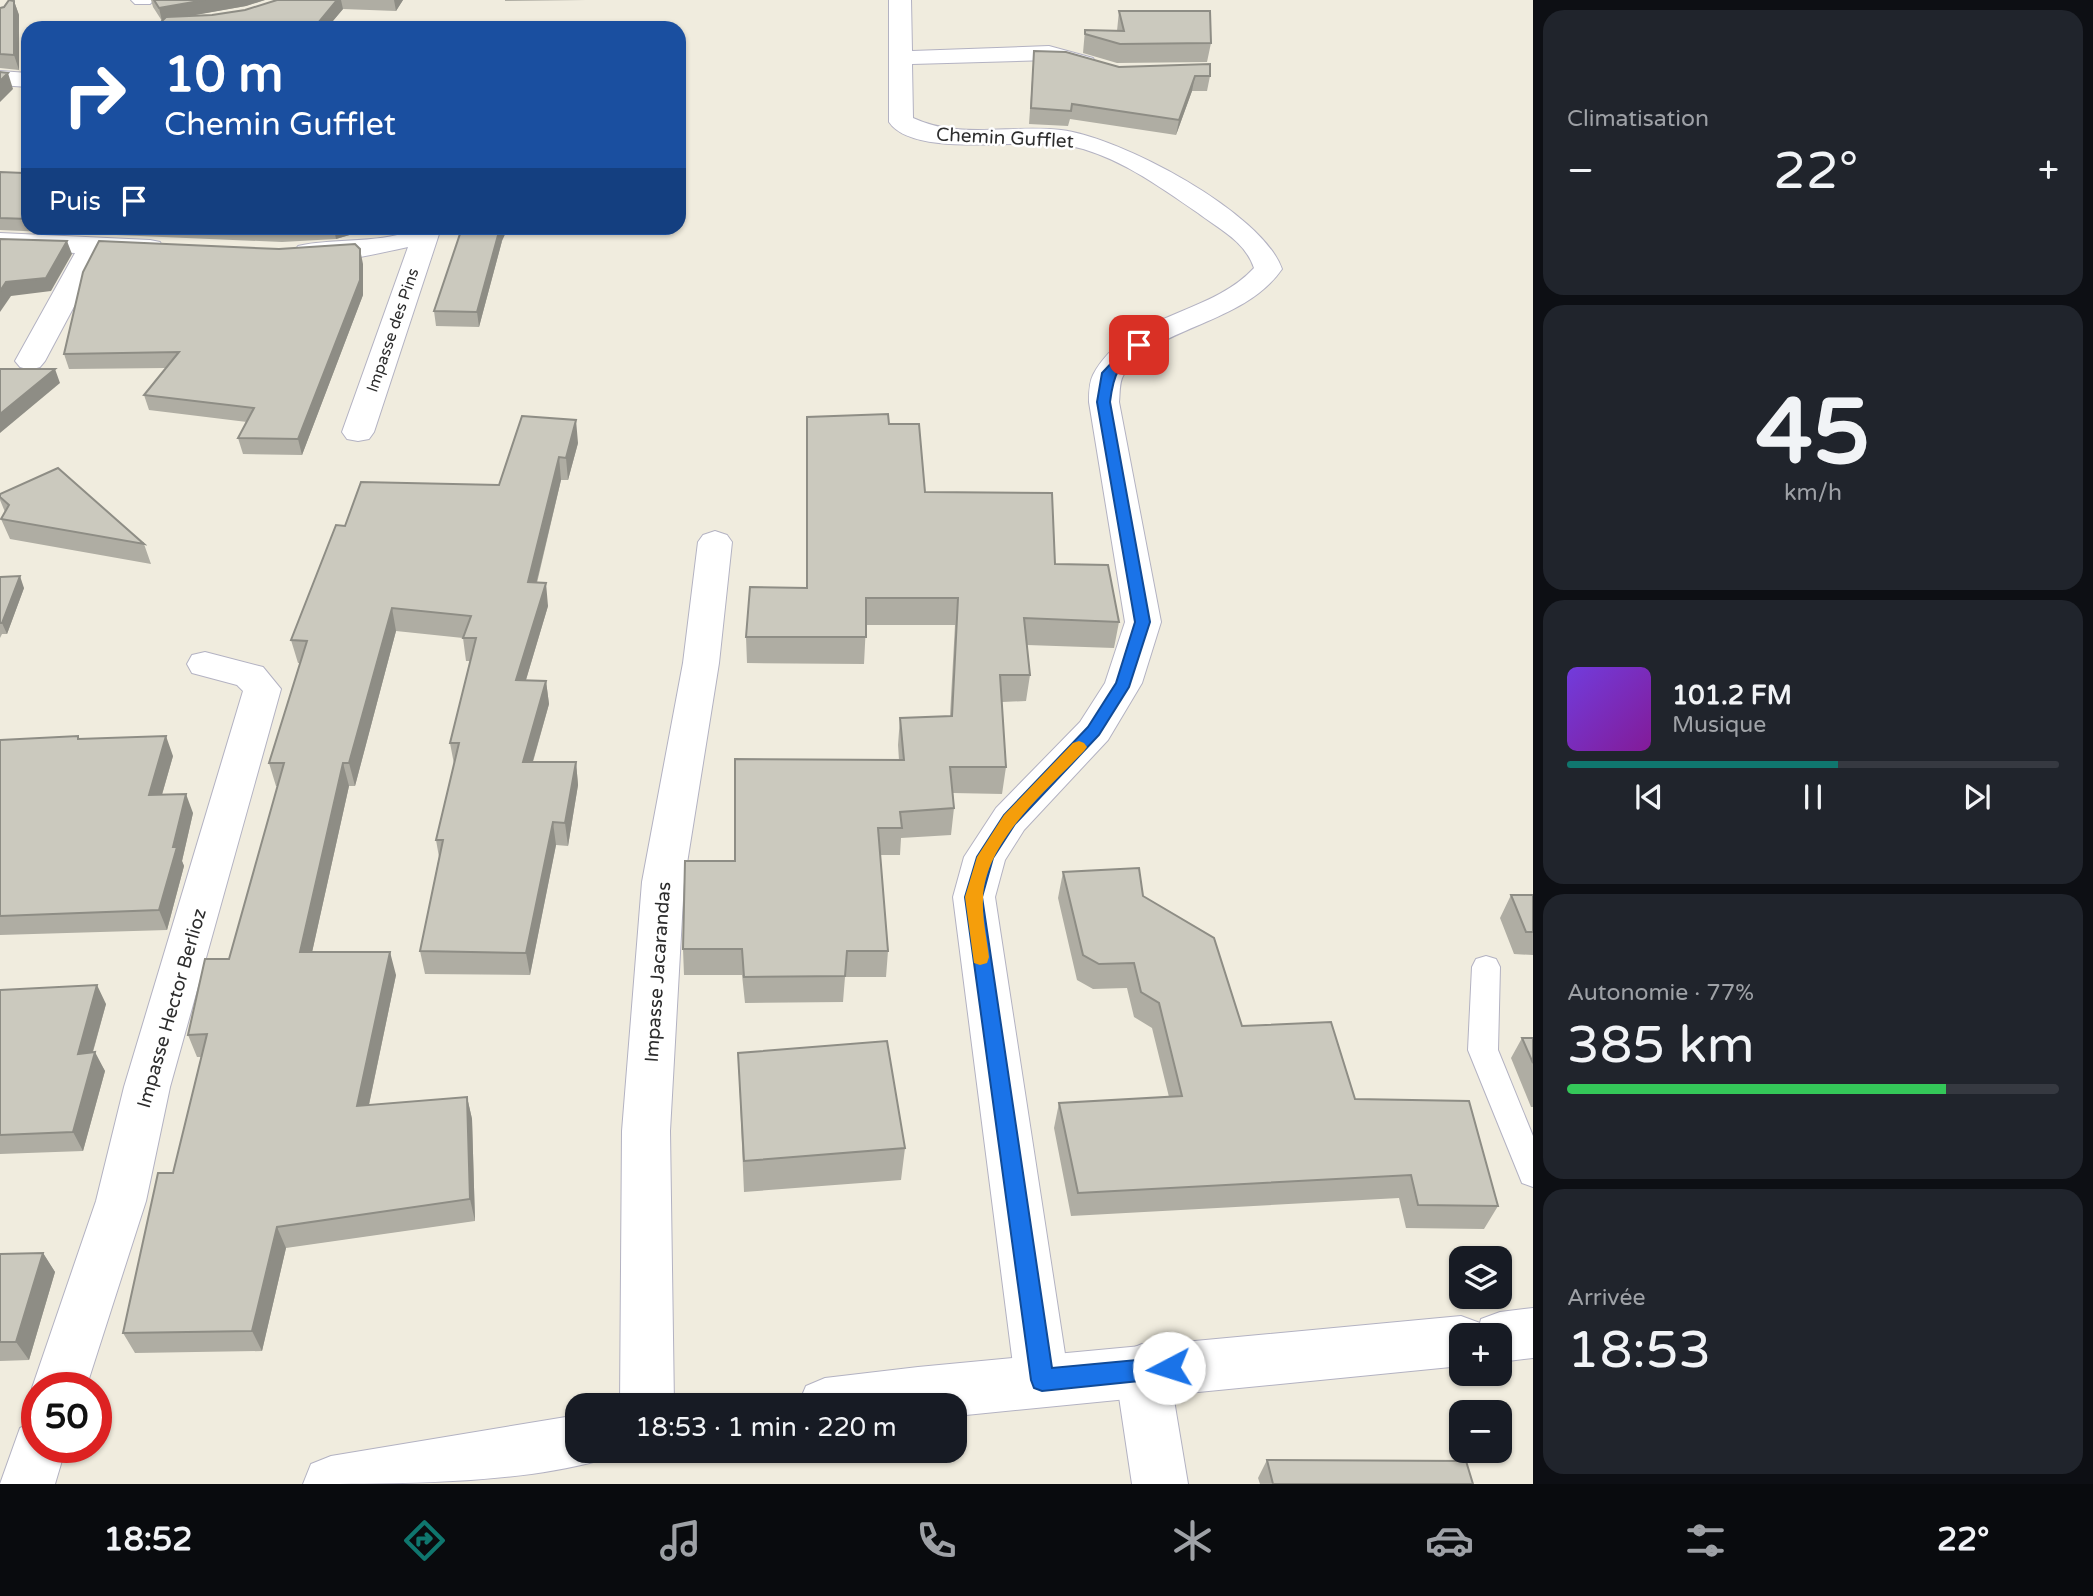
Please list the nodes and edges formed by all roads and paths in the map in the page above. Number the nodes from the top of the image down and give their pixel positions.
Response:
1 (900, 0) edge
2 (900, 58) junction
3 (1109, 71) edge
4 (0, 78) edge
5 (21, 80) edge
6 (341, 235) edge
7 (413, 235) edge
8 (425, 235) edge
9 (0, 241) edge
10 (93, 245) junction
11 (356, 248) junction
12 (174, 249) edge
13 (282, 253) edge
14 (30, 361) dead end
15 (358, 432) dead end
16 (715, 542) dead end
17 (205, 664) dead end
18 (1486, 967) dead end
19 (1533, 1173) edge
20 (1533, 1333) edge
21 (1512, 1336) edge
22 (1449, 1342) edge
23 (1142, 1370) junction
24 (64, 1372) edge
25 (1042, 1380) junction
26 (647, 1393) edge
27 (929, 1393) edge
28 (565, 1444) edge
29 (34, 1463) edge
30 (27, 1484) edge
31 (331, 1484) edge
32 (1160, 1484) edge

1 - 2 street, Chemin Gufflet
2 - 3 street
2 - 25 street, Chemin Gufflet
4 - 5 street
6 - 11 street
7 - 11 street
8 - 15 street, Impasse des Pins
9 - 10 street
10 - 12 street
10 - 14 street
11 - 13 street
16 - 26 street, Impasse Jacarandas
17 - 24 street, Impasse Hector Berlioz
18 - 19 lane
20 - 21 street
22 - 23 street
23 - 25 street
23 - 32 street
25 - 27 street
28 - 31 street
29 - 30 street

